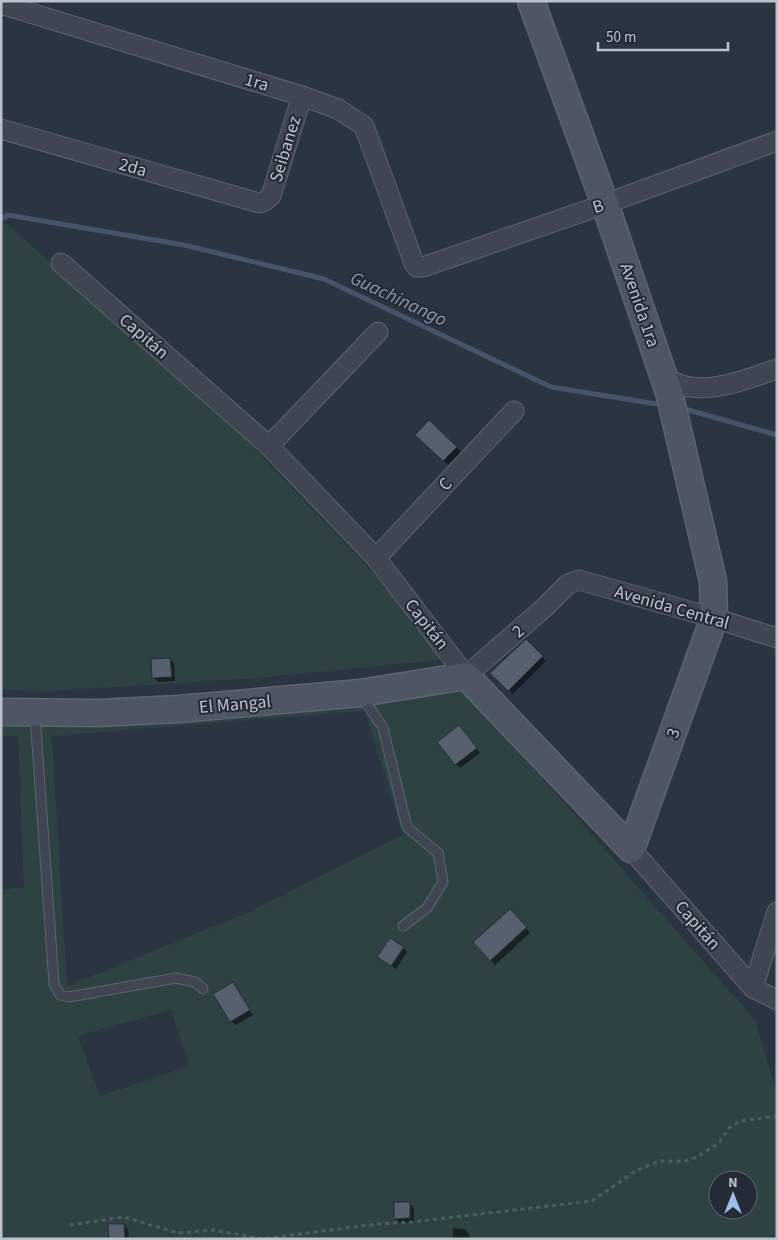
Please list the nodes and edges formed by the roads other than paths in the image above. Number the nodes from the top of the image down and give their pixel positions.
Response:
1 (531, 1) edge
2 (1, 4) edge
3 (302, 96) junction
4 (1, 129) edge
5 (777, 141) edge
6 (265, 201) joint
7 (605, 204) junction
8 (61, 263) dead end
9 (417, 267) joint
10 (378, 332) dead end
11 (777, 369) edge
12 (667, 385) junction
13 (514, 411) dead end
14 (269, 446) junction
15 (376, 558) junction
16 (568, 584) joint
17 (714, 618) junction
18 (777, 638) edge
19 (466, 676) junction
20 (360, 693) junction
21 (1, 712) edge
22 (35, 712) junction
23 (631, 849) junction
24 (777, 912) edge
25 (403, 926) dead end
26 (203, 988) dead end
27 (753, 988) junction
28 (777, 1000) edge

1 - 7 street, Avenida 1ra
2 - 3 street, 1ra
3 - 6 street, Seibanez
3 - 9 street, 1ra
4 - 6 street, 2da
5 - 7 street, B
7 - 9 street, B
7 - 12 street, Avenida 1ra
8 - 14 street, Capitán
10 - 14 street
11 - 12 street
12 - 17 street, Avenida 1ra
13 - 15 street, C
14 - 15 street, Capitán
15 - 19 street, Capitán
16 - 17 street, Avenida Central
16 - 19 street, 2
17 - 18 street, Avenida Central
17 - 23 street, 3
19 - 20 street, El Mangal
19 - 23 street, Capitán
20 - 22 street, El Mangal
20 - 25 lane
21 - 22 street, El Mangal
22 - 26 lane
23 - 27 street, Capitán
24 - 27 street
27 - 28 street, Capitán

